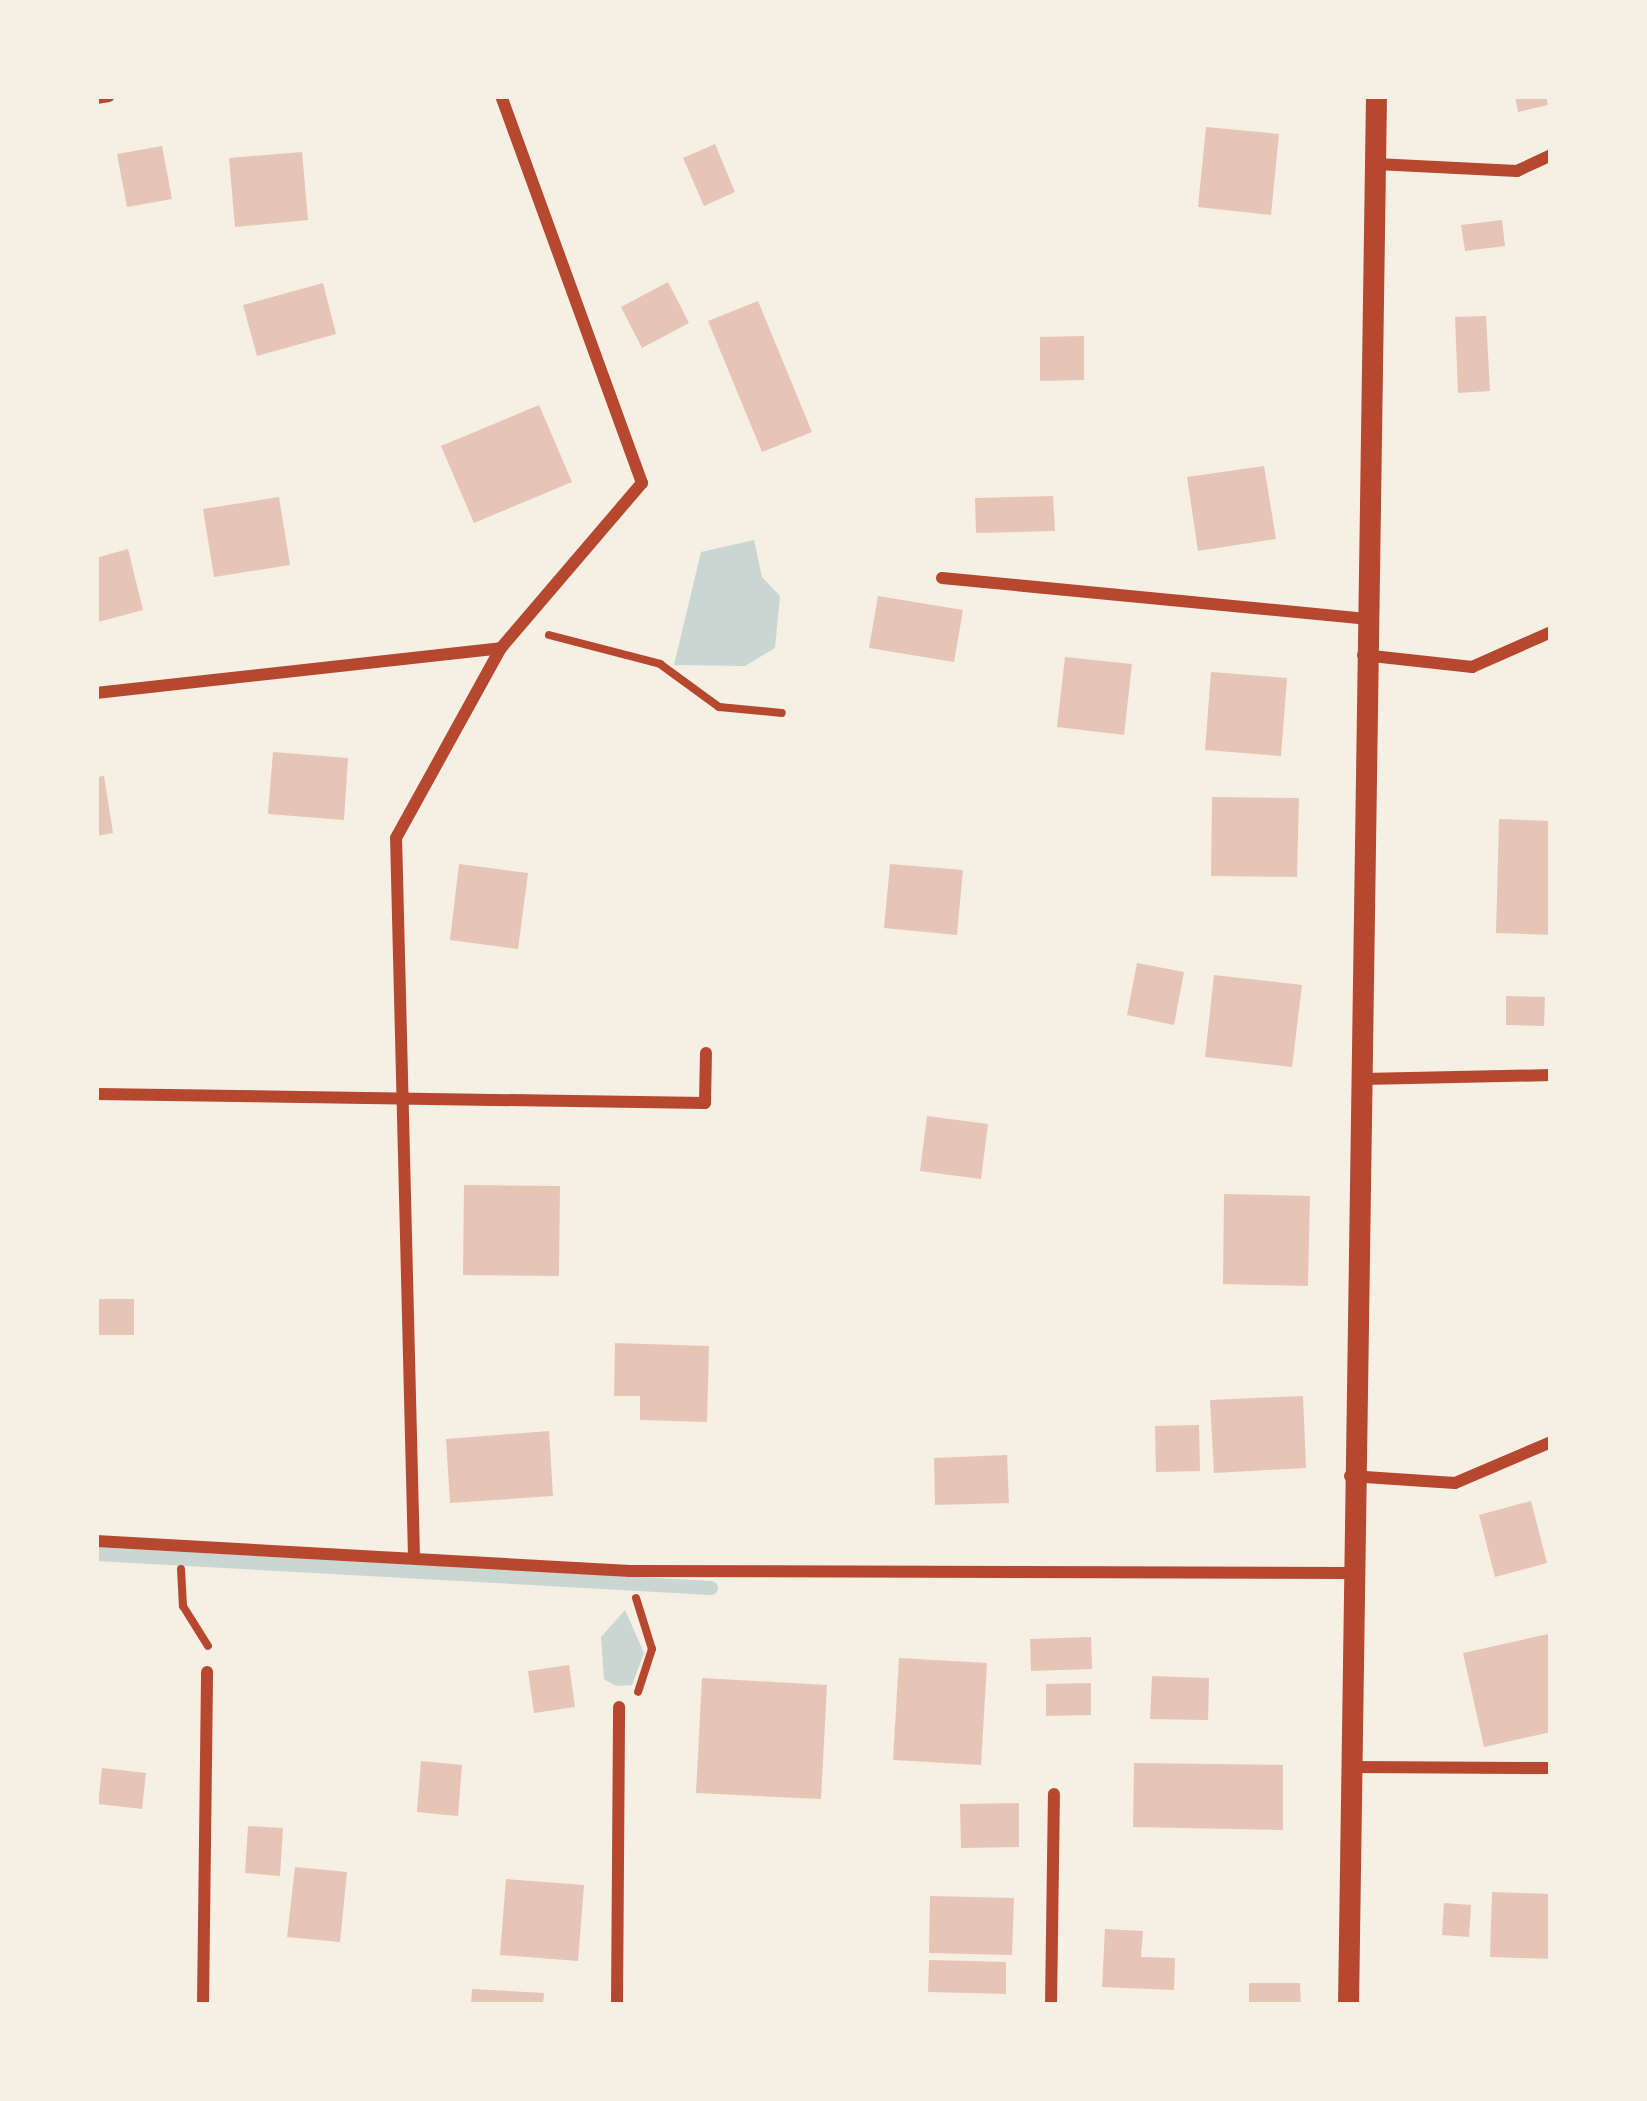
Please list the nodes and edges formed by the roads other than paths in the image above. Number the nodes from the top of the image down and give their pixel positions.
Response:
1 (109, 96) edge
2 (501, 96) edge
3 (1376, 96) edge
4 (96, 98) edge
5 (1551, 155) edge
6 (1376, 164) junction
7 (941, 578) dead end
8 (1364, 619) junction
9 (1551, 632) edge
10 (501, 648) junction
11 (1363, 655) junction
12 (96, 693) edge
13 (706, 1053) dead end
14 (1551, 1075) edge
15 (1363, 1079) junction
16 (96, 1094) edge
17 (404, 1100) junction
18 (1551, 1442) edge
19 (1348, 1476) junction
20 (96, 1541) edge
21 (414, 1557) junction
22 (1348, 1573) junction
23 (207, 1672) road end
24 (619, 1707) road end
25 (1354, 1766) junction
26 (1551, 1768) edge
27 (1054, 1794) dead end
28 (203, 2005) edge
29 (616, 2005) edge
30 (1052, 2005) edge
31 (1348, 2005) edge

1 - 4 street
2 - 10 street
3 - 6 street
5 - 6 street
6 - 8 street
7 - 8 street
8 - 11 street
9 - 11 street
10 - 12 street
10 - 17 street
11 - 15 street
13 - 17 street
14 - 15 street
15 - 19 street
16 - 17 street
17 - 21 street
18 - 19 street
19 - 22 street
20 - 21 street
21 - 22 street
22 - 25 street
23 - 28 street
24 - 29 street
25 - 26 street
25 - 31 street
27 - 30 street

